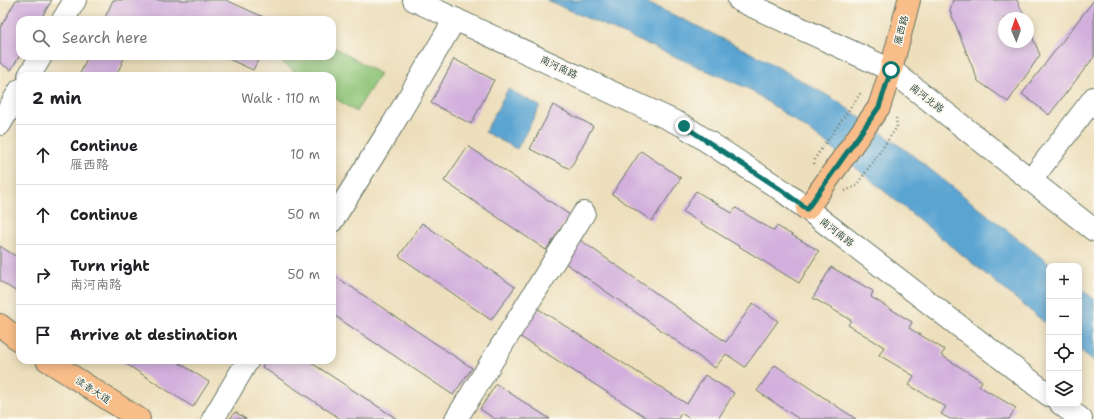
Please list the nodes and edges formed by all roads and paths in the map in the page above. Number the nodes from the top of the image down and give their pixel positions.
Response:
1 (75, 0) edge
2 (414, 0) edge
3 (739, 0) edge
4 (909, 0) edge
5 (65, 16) edge
6 (455, 19) junction
7 (39, 60) edge
8 (891, 70) junction
9 (31, 72) edge
10 (860, 94) dead end
11 (16, 96) edge
12 (1094, 98) edge
13 (2, 115) edge
14 (897, 127) dead end
15 (815, 158) dead end
16 (1030, 180) junction
17 (856, 186) dead end
18 (807, 209) junction
19 (584, 212) dead end
20 (336, 215) edge
21 (1094, 230) edge
22 (0, 325) edge
23 (16, 338) edge
24 (53, 364) edge
25 (246, 364) edge
26 (1046, 393) edge
27 (1065, 407) edge
28 (139, 419) edge
29 (214, 419) edge
30 (456, 419) edge
31 (1081, 419) edge

1 - 5 street
2 - 6 street, 南河南路
3 - 8 street, 南河北路
4 - 8 main road, 雁西路
6 - 18 street, 南河南路
6 - 20 street
7 - 9 street
8 - 16 street, 南河北路
8 - 18 main road, 雁西路
10 - 15 path
11 - 13 street
12 - 16 street
14 - 17 path
16 - 21 street, 南河北路
18 - 26 street, 南河南路
19 - 30 street
22 - 23 main road
24 - 28 main road, 读者大道
25 - 29 street
27 - 31 street

